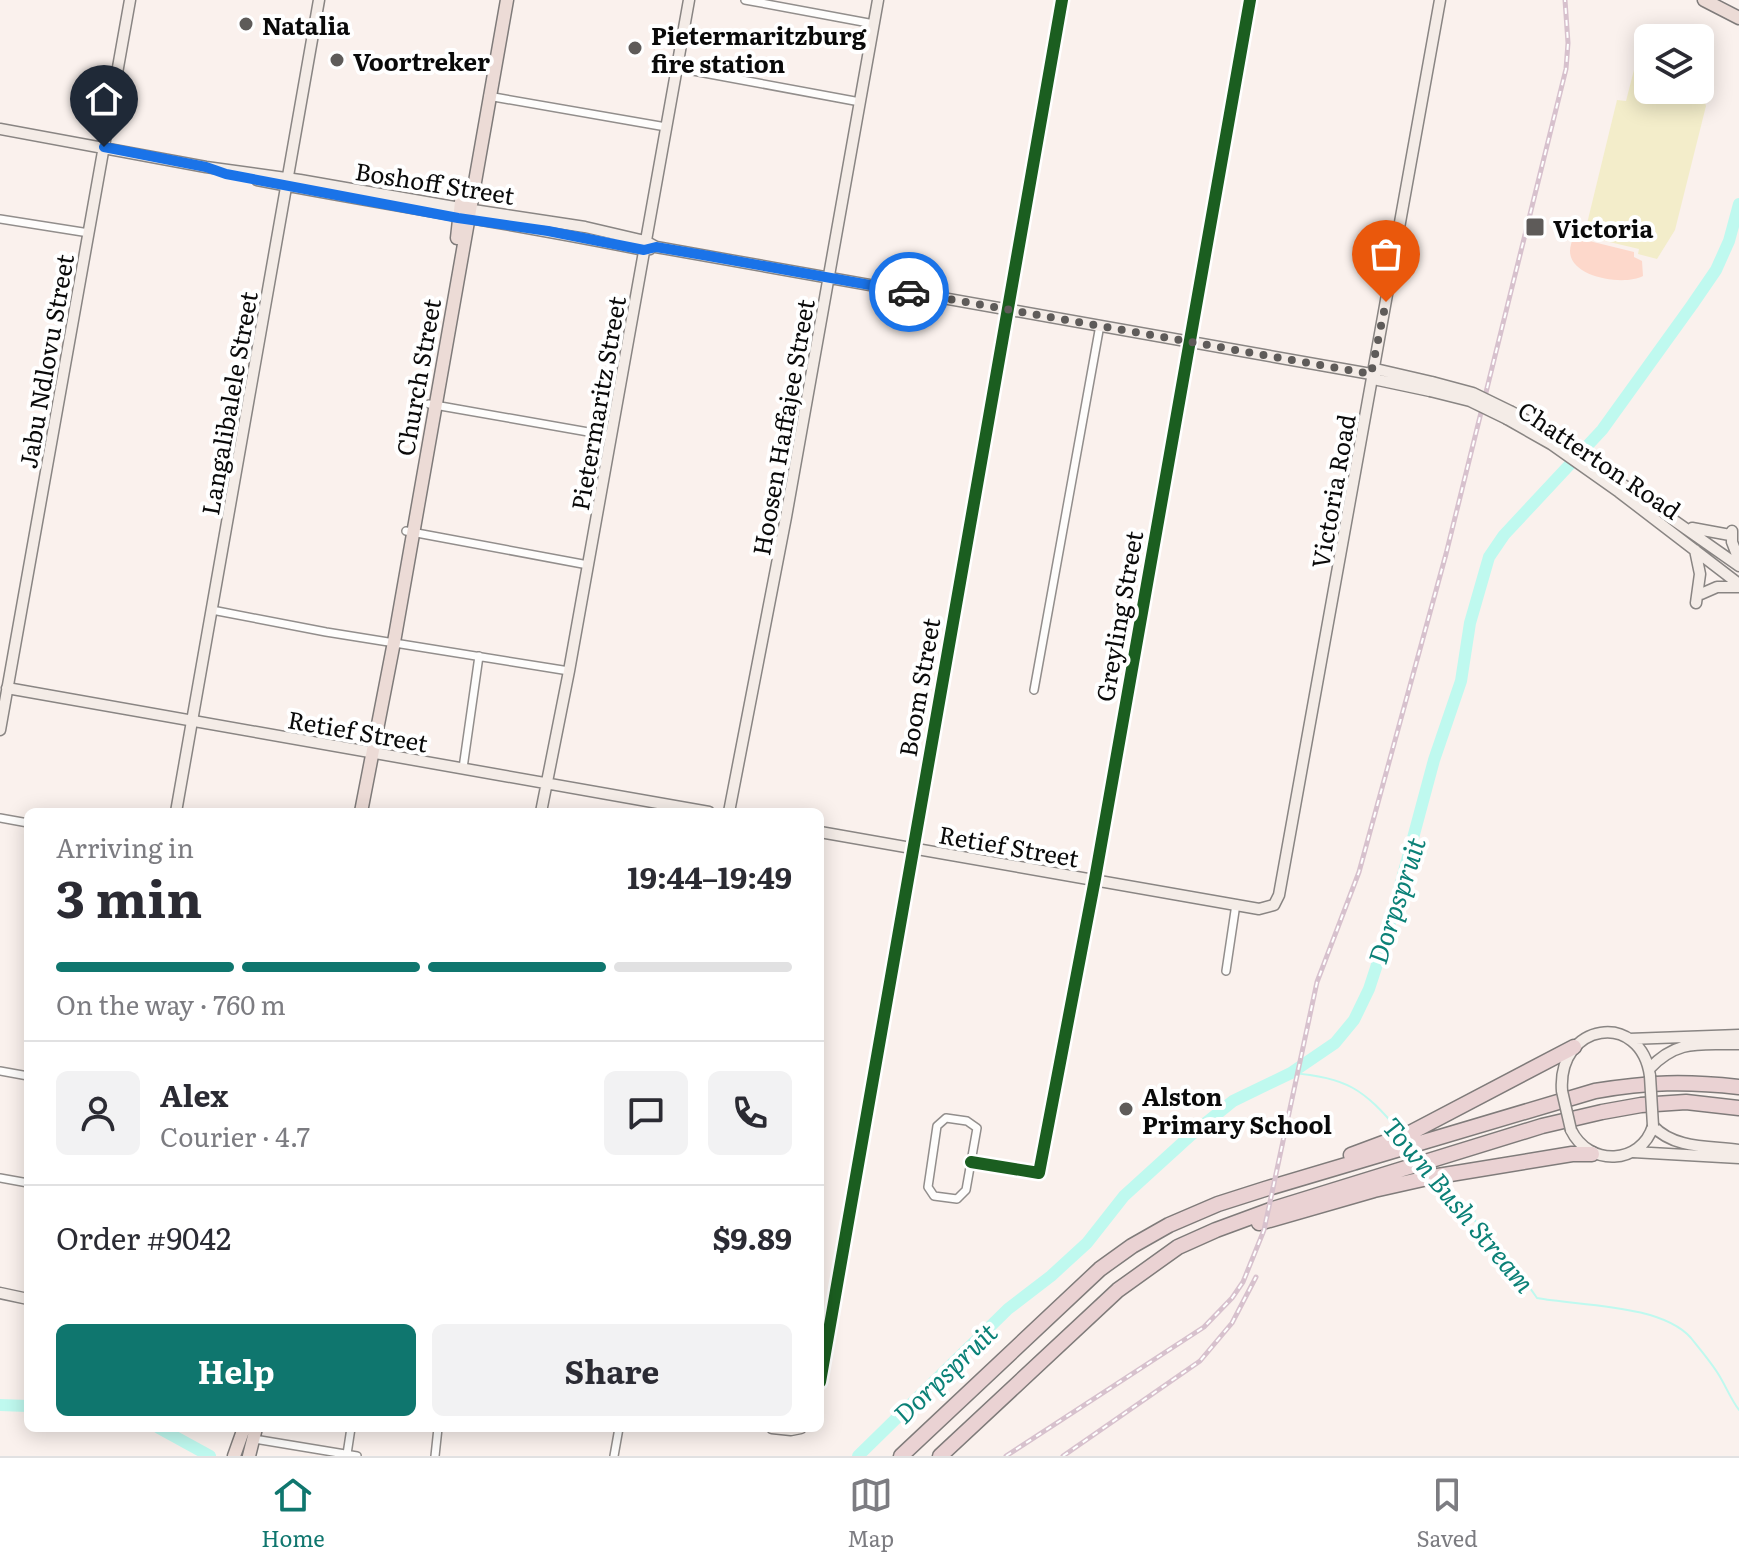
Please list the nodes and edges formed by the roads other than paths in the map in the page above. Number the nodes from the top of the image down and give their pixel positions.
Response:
1 (130, 0) edge
2 (319, 0) edge
3 (499, 0) edge
4 (507, 0) edge
5 (689, 0) edge
6 (745, 0) edge
7 (878, 0) edge
8 (1062, 0) edge
9 (1250, 0) edge
10 (1440, 0) edge
11 (874, 24) junction
12 (677, 68) junction
13 (488, 96) junction
14 (860, 102) junction
15 (666, 127) junction
16 (0, 129) edge
17 (104, 147) junction
18 (288, 182) junction
19 (463, 213) junction
20 (0, 219) edge
21 (89, 233) junction
22 (648, 246) junction
23 (828, 278) junction
24 (1008, 310) junction
25 (1100, 325) junction
26 (1190, 342) junction
27 (1377, 375) junction
28 (432, 405) junction
29 (611, 436) junction
30 (1594, 469) junction
31 (1678, 523) junction
32 (409, 532) junction
33 (1695, 550) junction
34 (1739, 560) edge
35 (588, 565) junction
36 (1739, 566) edge
37 (1739, 586) edge
38 (212, 610) junction
39 (390, 642) junction
40 (479, 656) junction
41 (569, 671) junction
42 (4, 688) edge
43 (1034, 690) dead end
44 (191, 721) junction
45 (0, 730) edge
46 (370, 755) junction
47 (463, 768) junction
48 (546, 784) junction
49 (177, 808) edge
50 (362, 808) edge
51 (542, 808) edge
52 (686, 808) edge
53 (730, 808) edge
54 (0, 818) edge
55 (24, 822) edge
56 (824, 833) edge
57 (915, 849) junction
58 (1095, 879) junction
59 (1279, 895) joint
60 (1236, 904) junction
61 (1226, 971) dead end
62 (1739, 1035) edge
63 (1629, 1039) junction
64 (1739, 1044) edge
65 (1574, 1047) junction
66 (0, 1071) edge
67 (1650, 1072) junction
68 (24, 1075) edge
69 (1739, 1087) edge
70 (1739, 1108) edge
71 (1653, 1126) junction
72 (1408, 1140) junction
73 (1739, 1150) edge
74 (1631, 1152) junction
75 (1592, 1154) junction
76 (1739, 1158) edge
77 (971, 1162) junction
78 (1431, 1170) junction
79 (0, 1178) edge
80 (24, 1182) edge
81 (0, 1293) edge
82 (24, 1298) edge
83 (824, 1360) edge
84 (243, 1432) edge
85 (350, 1432) edge
86 (438, 1432) edge
87 (618, 1432) edge
88 (255, 1433) edge
89 (347, 1454) edge
90 (234, 1455) edge
91 (249, 1456) edge
92 (357, 1456) edge
93 (435, 1456) edge
94 (614, 1456) edge
95 (901, 1456) edge
96 (940, 1456) edge

1 - 17 street, Jabu Ndlovu Street
2 - 18 street, Langalibalele Street
3 - 19 main road, Church Street
4 - 13 main road, Church Street
5 - 12 street, Pietermaritz Street
6 - 11 street
7 - 11 street, Hoosen Haffajee Street
8 - 24 street, Boom Street
9 - 26 street, Greyling Street
10 - 27 street, Victoria Road
11 - 14 street, Hoosen Haffajee Street
12 - 14 street
12 - 15 street, Pietermaritz Street
13 - 15 street
13 - 19 main road, Church Street
14 - 23 street, Hoosen Haffajee Street
15 - 22 street, Pietermaritz Street
16 - 17 street, Boshoff Street
17 - 18 street, Boshoff Street
17 - 21 street, Jabu Ndlovu Street
18 - 19 street, Boshoff Street
18 - 38 street, Langalibalele Street
19 - 22 street, Boshoff Street
19 - 28 main road, Church Street
20 - 21 street
21 - 42 street, Jabu Ndlovu Street
22 - 23 street, Boshoff Street
22 - 29 street, Pietermaritz Street
23 - 24 street, Boshoff Street
23 - 53 street, Hoosen Haffajee Street
24 - 25 street, Boshoff Street
24 - 57 street, Boom Street
25 - 26 street, Boshoff Street
25 - 43 street
26 - 27 street, Boshoff Street
26 - 58 street, Greyling Street
27 - 30 street, Chatterton Road, bridge
27 - 59 street, Victoria Road
28 - 29 street
28 - 32 main road, Church Street
29 - 35 street, Pietermaritz Street
30 - 31 street, Chatterton Road
30 - 33 street, Chatterton Road
31 - 34 street
31 - 36 street, Chatterton Road
32 - 35 street
32 - 39 main road, Church Street
33 - 37 street, Chatterton Road
33 - 37 street
35 - 41 street, Pietermaritz Street
38 - 39 street
38 - 44 street, Langalibalele Street
39 - 40 street
39 - 46 main road, Church Street
40 - 41 street
40 - 47 street
41 - 48 street, Pietermaritz Street
42 - 44 street, Retief Street
42 - 45 street, Jabu Ndlovu Street
44 - 46 street, Retief Street
44 - 49 street, Langalibalele Street
46 - 47 street, Retief Street
46 - 50 main road, Church Street
47 - 48 street, Retief Street
48 - 51 street, Pietermaritz Street
48 - 52 street, Retief Street
54 - 55 street
56 - 57 street, Retief Street
57 - 58 street, Retief Street
57 - 83 street, Boom Street
58 - 60 street, Retief Street
58 - 77 street, Greyling Street
59 - 60 street, Retief Street
60 - 61 street
62 - 63 street
63 - 65 street
63 - 67 street
64 - 67 street
65 - 72 highway
65 - 75 street, bridge
66 - 68 street
67 - 71 street, bridge
69 - 72 highway
70 - 78 highway
71 - 73 street
71 - 74 street
72 - 95 highway
74 - 75 street
74 - 76 street
75 - 78 highway
77 - 77 street
78 - 96 highway
79 - 80 street
81 - 82 street
84 - 90 main road
85 - 89 street
86 - 93 street
87 - 94 street
88 - 89 street
88 - 91 main road
89 - 92 street

